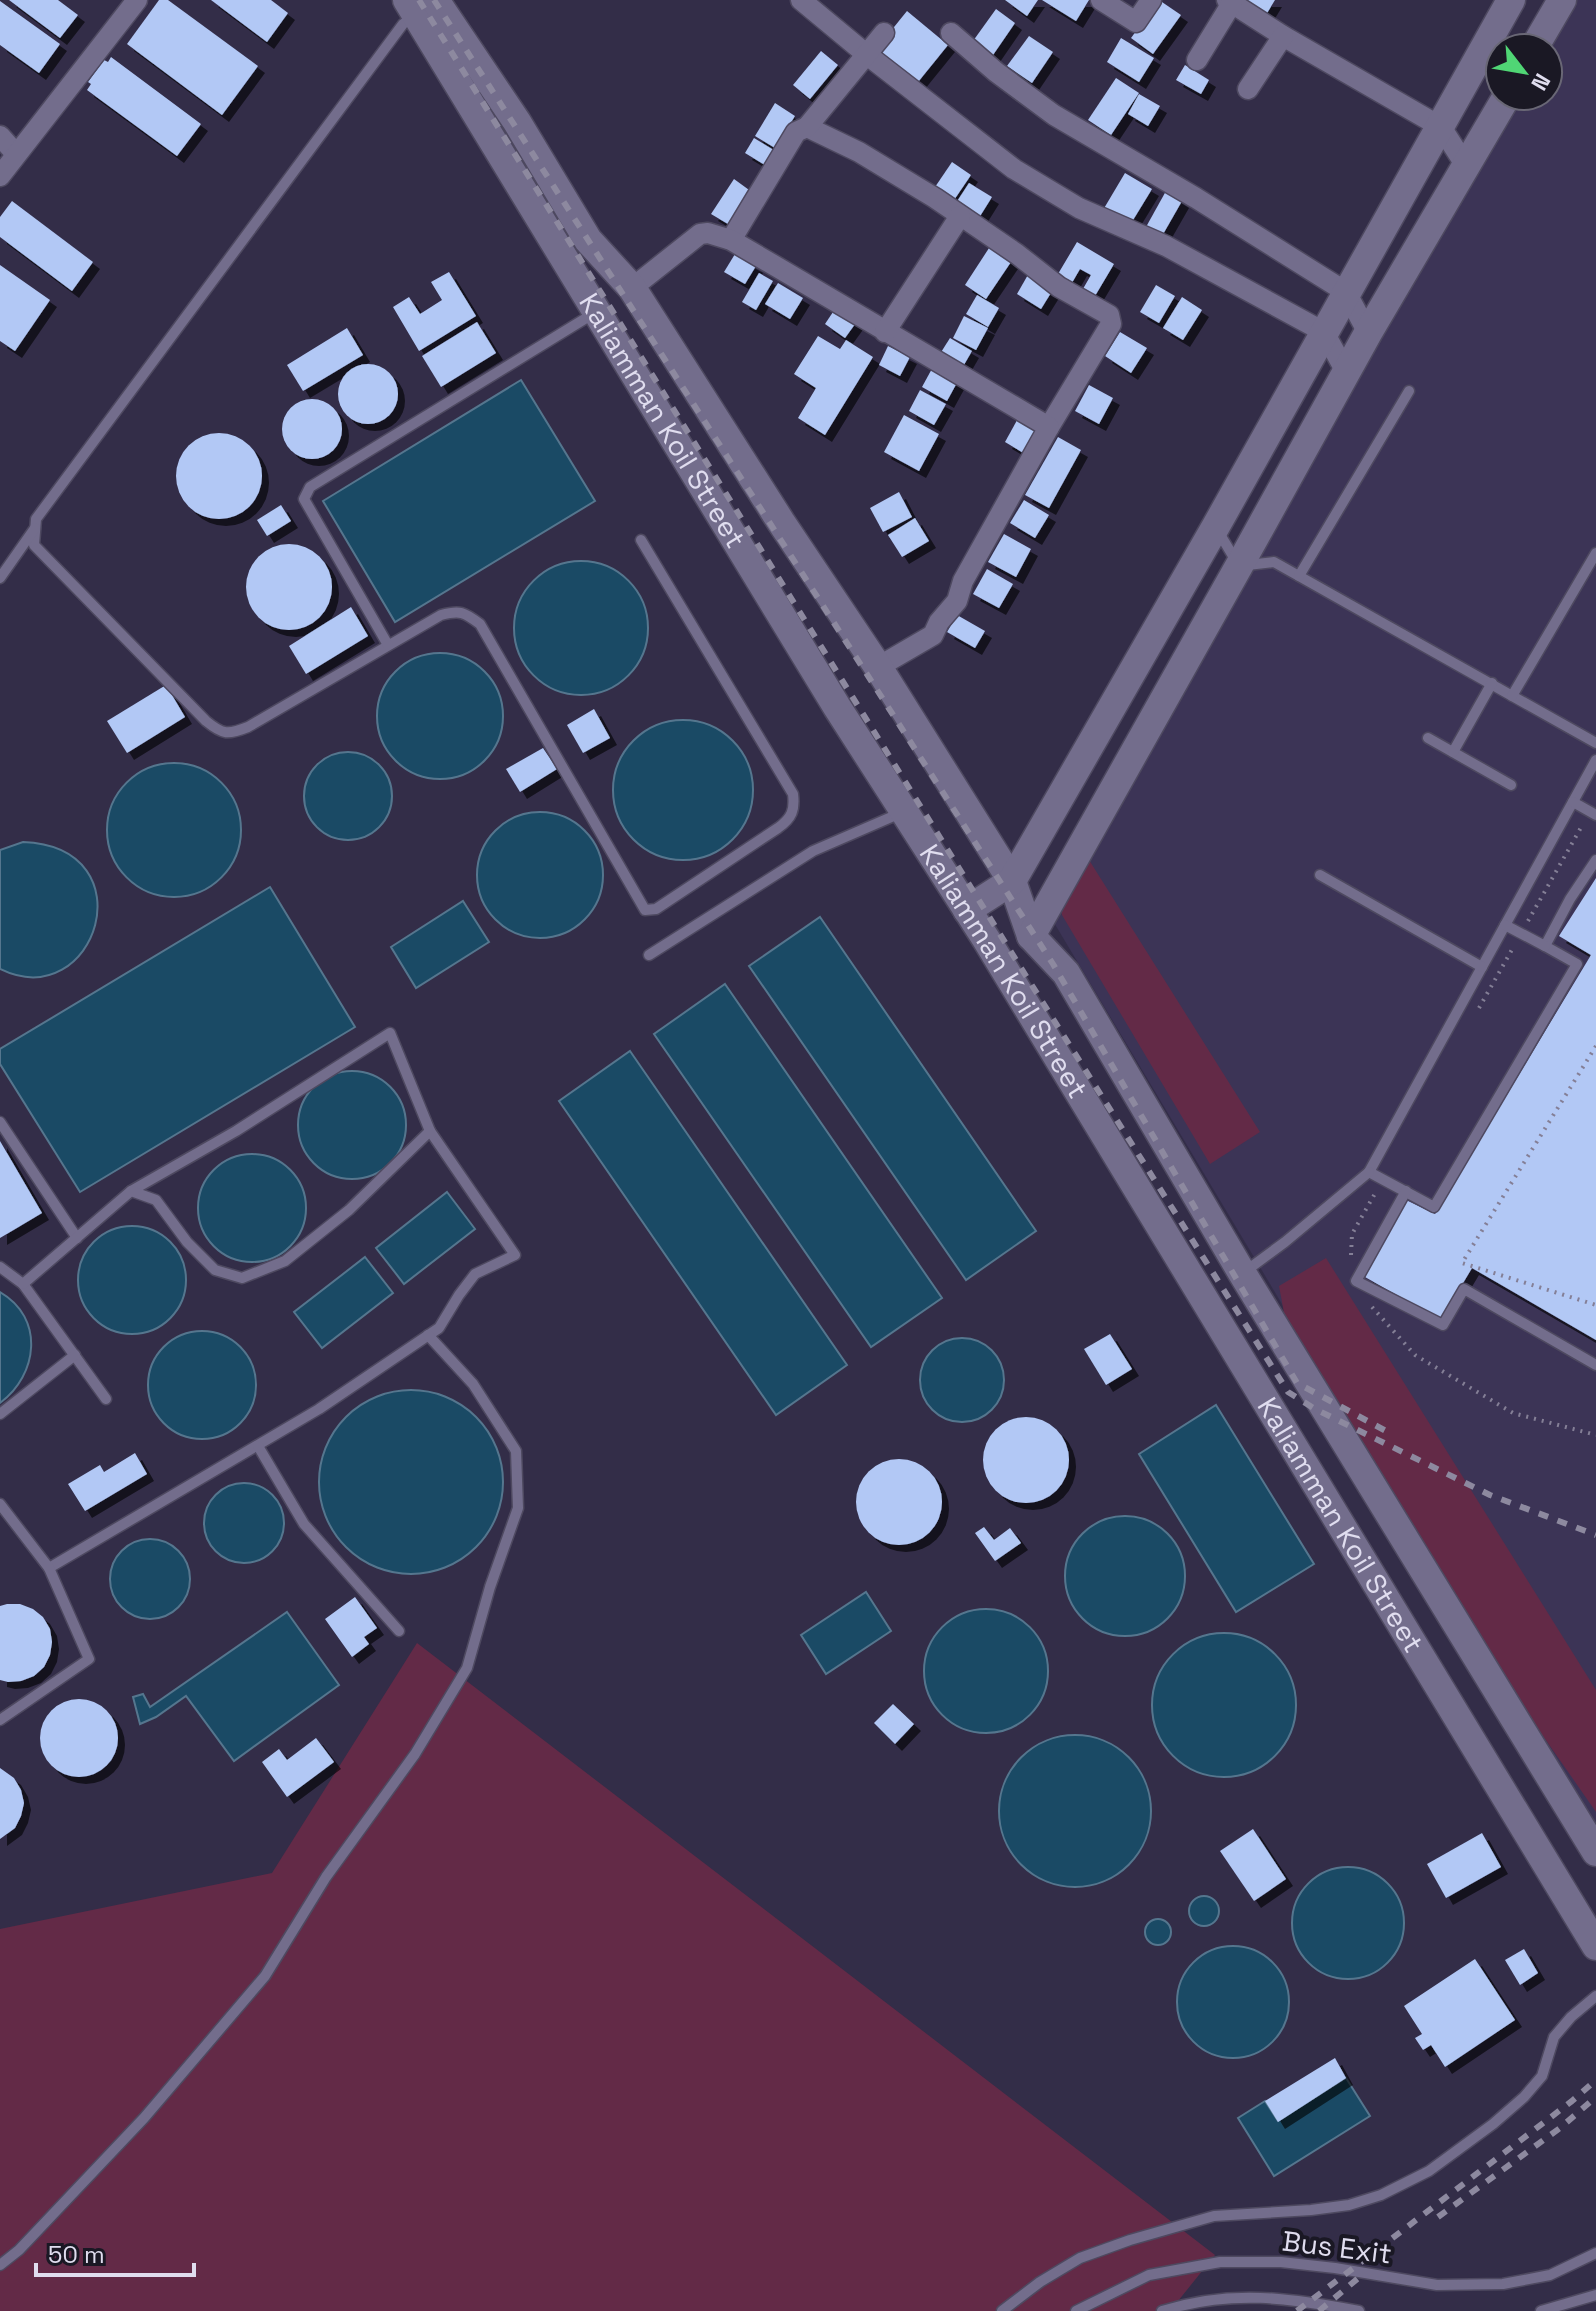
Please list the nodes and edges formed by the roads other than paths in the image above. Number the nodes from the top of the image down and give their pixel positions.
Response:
1 (137, 0) edge
2 (801, 0) edge
3 (1101, 0) edge
4 (1151, 0) edge
5 (1511, 0) edge
6 (1562, 0) edge
7 (1229, 2) edge
8 (419, 5) edge
9 (1543, 32) edge
10 (884, 33) dead end
11 (951, 33) dead end
12 (1283, 36) junction
13 (866, 54) junction
14 (1197, 60) dead end
15 (1248, 89) dead end
16 (1498, 112) edge
17 (807, 127) junction
18 (1441, 127) junction
19 (0, 136) edge
20 (16, 154) junction
21 (1466, 166) junction
22 (0, 176) edge
23 (960, 216) junction
24 (731, 240) junction
25 (632, 288) junction
26 (1346, 292) junction
27 (598, 311) junction
28 (885, 332) junction
29 (1324, 332) junction
30 (1368, 333) junction
31 (1346, 372) junction
32 (1409, 391) dead end
33 (1049, 427) junction
34 (1216, 526) junction
35 (35, 528) junction
36 (641, 540) dead end
37 (1596, 553) edge
38 (1239, 566) junction
39 (1299, 576) junction
40 (0, 578) edge
41 (388, 645) junction
42 (878, 667) junction
43 (1492, 683) junction
44 (1512, 696) junction
45 (1428, 738) dead end
46 (1596, 743) edge
47 (1453, 752) junction
48 (1596, 760) edge
49 (1511, 785) dead end
50 (1573, 802) junction
51 (905, 811) junction
52 (1596, 815) edge
53 (1596, 860) edge
54 (1320, 875) dead end
55 (1012, 881) junction
56 (967, 910) junction
57 (1505, 925) junction
58 (1031, 936) junction
59 (986, 939) junction
60 (1545, 946) junction
61 (649, 955) dead end
62 (1482, 967) junction
63 (0, 1122) edge
64 (430, 1131) junction
65 (1369, 1172) junction
66 (131, 1191) junction
67 (1406, 1191) junction
68 (77, 1238) junction
69 (0, 1267) edge
70 (1242, 1273) junction
71 (23, 1284) junction
72 (428, 1335) junction
73 (75, 1355) junction
74 (1596, 1365) edge
75 (106, 1399) dead end
76 (0, 1414) edge
77 (258, 1446) junction
78 (0, 1504) edge
79 (49, 1568) junction
80 (399, 1631) dead end
81 (0, 1720) edge
82 (1596, 1852) edge
83 (1596, 1946) edge
84 (1596, 1996) edge
85 (1596, 2253) edge
86 (0, 2265) edge
87 (1596, 2295) edge
88 (1002, 2311) edge
89 (1076, 2311) edge
90 (1162, 2311) edge
91 (1359, 2311) edge
92 (1541, 2311) edge

1 - 20 street
2 - 13 street
3 - 4 street
5 - 18 main road
6 - 9 main road
7 - 12 street
7 - 14 street
8 - 25 main road, Kaliamman Koil Street
8 - 27 main road, Kaliamman Koil Street
8 - 35 lane
10 - 13 street
11 - 26 street
12 - 15 street
12 - 18 street
13 - 17 street
13 - 29 street
16 - 21 main road
17 - 23 street
17 - 24 street
18 - 21 street
18 - 26 main road
19 - 20 street
20 - 22 street
21 - 30 main road
23 - 28 street
23 - 33 street
24 - 25 street
24 - 28 street
25 - 42 main road, Kaliamman Koil Street
26 - 29 main road
26 - 30 street
27 - 41 lane
27 - 51 main road, Kaliamman Koil Street
28 - 33 street
29 - 31 street
29 - 34 main road
30 - 31 main road
31 - 38 main road
32 - 39 lane
33 - 42 street
34 - 38 lane
34 - 55 main road
35 - 40 lane
35 - 41 lane
36 - 41 lane
37 - 44 lane
38 - 39 lane
38 - 58 main road
39 - 43 lane
42 - 55 main road, Kaliamman Koil Street
43 - 44 lane
43 - 47 lane
44 - 46 lane
45 - 47 lane
47 - 49 lane
48 - 50 lane
50 - 52 lane
50 - 57 lane
51 - 56 main road, Kaliamman Koil Street
51 - 61 lane
53 - 60 lane
54 - 62 lane
55 - 56 main road
55 - 58 main road, Kaliamman Koil Street
56 - 59 main road, Kaliamman Koil Street
57 - 60 lane
57 - 62 lane
58 - 59 main road
58 - 70 main road, Kaliamman Koil Street
59 - 83 main road, Kaliamman Koil Street
60 - 67 lane
62 - 65 lane
63 - 68 lane
64 - 66 lane
64 - 66 lane
64 - 72 lane
65 - 67 lane
65 - 70 lane
66 - 68 lane
67 - 74 lane
68 - 71 lane
69 - 71 lane
70 - 82 main road, Kaliamman Koil Street
71 - 73 lane
72 - 77 lane
72 - 86 lane
73 - 75 lane
73 - 76 lane
77 - 79 lane
77 - 80 lane
78 - 79 lane
79 - 81 lane
84 - 88 lane
85 - 89 lane, Bus Exit
87 - 92 lane
90 - 91 lane

